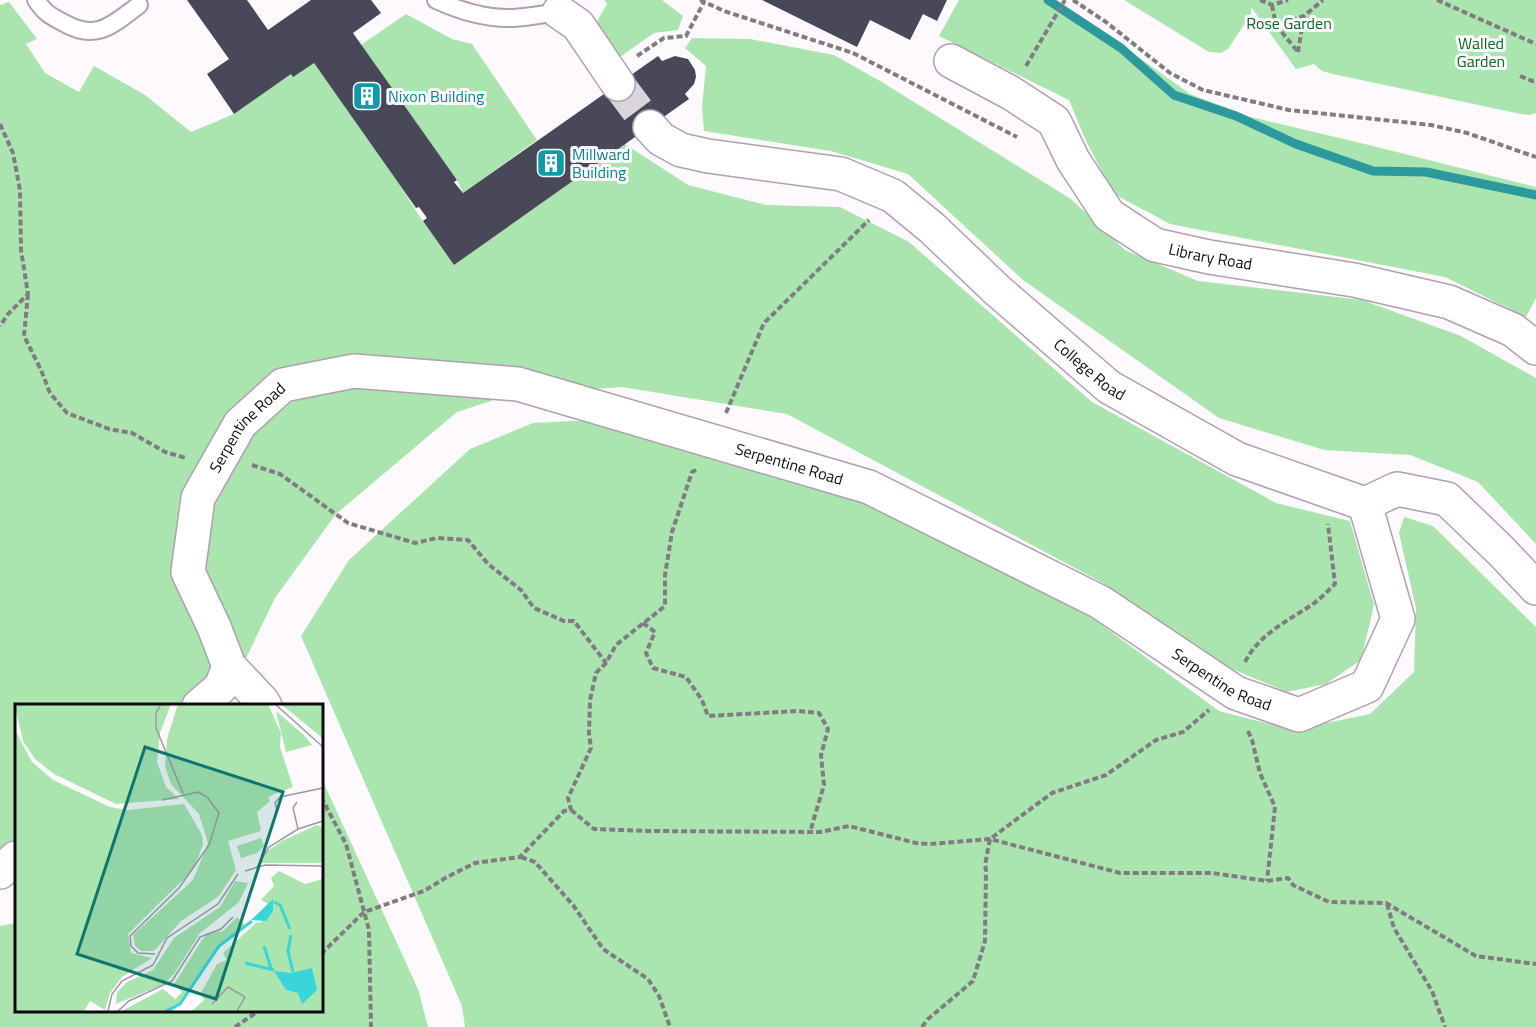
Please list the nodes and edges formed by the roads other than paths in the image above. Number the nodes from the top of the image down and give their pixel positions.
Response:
1 (36, 0) edge
2 (436, 0) edge
3 (139, 5) dead end
4 (556, 6) edge
5 (951, 61) dead end
6 (618, 84) tunnel mouth
7 (650, 127) tunnel mouth
8 (1536, 348) edge
9 (1365, 504) junction
10 (1536, 588) edge
11 (229, 666) junction
12 (201, 704) edge
13 (264, 704) edge
14 (15, 859) edge
15 (0, 872) edge

1 - 3 lane
2 - 4 lane
4 - 6 street
5 - 8 street, Library Road
7 - 9 street, College Road
9 - 10 street
9 - 11 street, Serpentine Road
11 - 12 street
11 - 13 street, Serpentine Road
14 - 15 street

